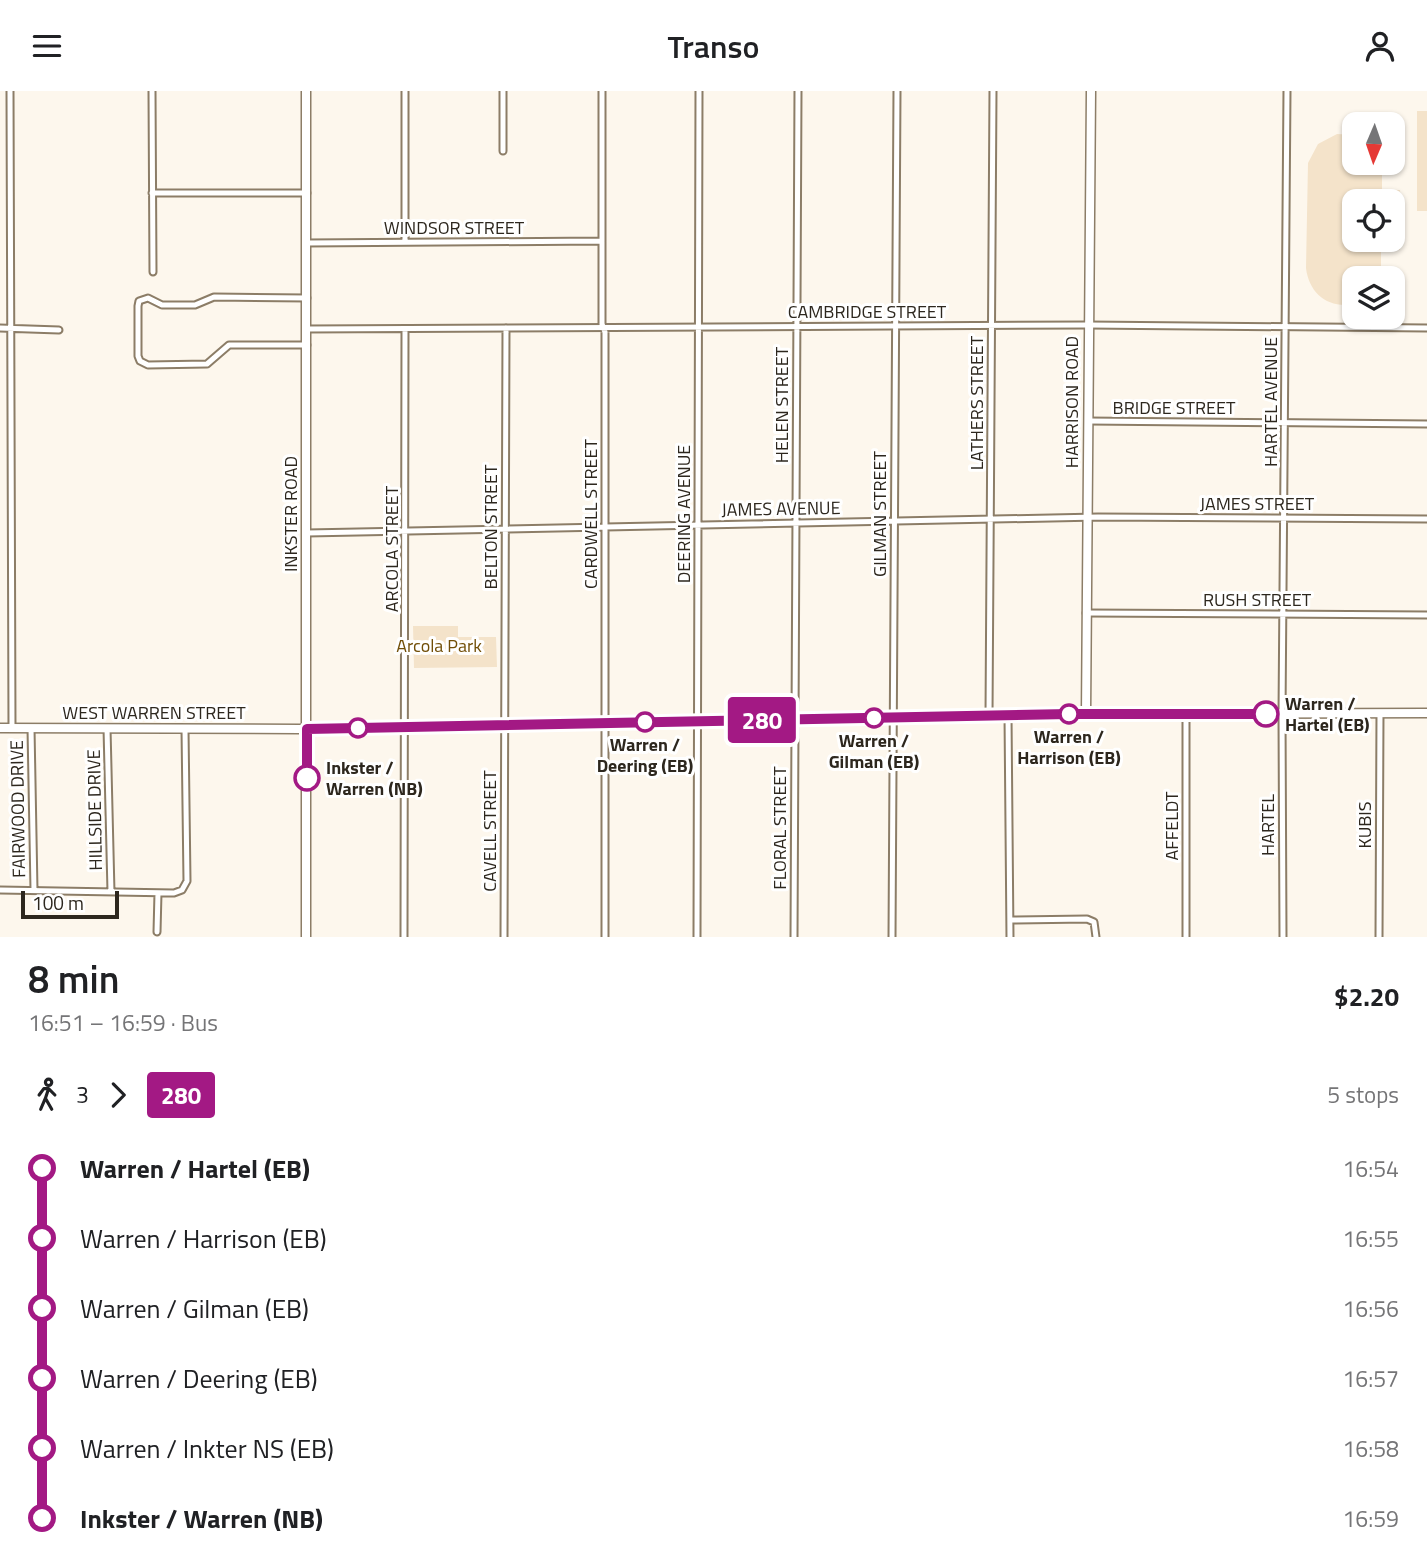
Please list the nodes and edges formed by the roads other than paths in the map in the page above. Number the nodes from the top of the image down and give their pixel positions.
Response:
1 (10, 91) edge
2 (152, 91) edge
3 (306, 91) edge
4 (405, 91) edge
5 (503, 91) edge
6 (602, 91) edge
7 (699, 91) edge
8 (798, 91) edge
9 (897, 91) edge
10 (993, 91) edge
11 (1091, 91) edge
12 (1287, 91) edge
13 (503, 151) dead end
14 (152, 193) junction
15 (307, 193) junction
16 (602, 241) junction
17 (405, 242) junction
18 (307, 243) junction
19 (153, 272) dead end
20 (307, 297) junction
21 (1088, 325) junction
22 (796, 326) junction
23 (896, 326) junction
24 (991, 326) junction
25 (698, 327) junction
26 (1285, 327) junction
27 (0, 328) edge
28 (11, 328) junction
29 (506, 328) junction
30 (603, 328) junction
31 (1427, 328) edge
32 (307, 329) junction
33 (405, 329) junction
34 (59, 330) dead end
35 (307, 345) junction
36 (1088, 421) junction
37 (1285, 422) junction
38 (1427, 424) edge
39 (1087, 517) junction
40 (1284, 518) junction
41 (990, 519) junction
42 (1427, 519) edge
43 (894, 521) junction
44 (794, 523) junction
45 (698, 525) junction
46 (604, 527) junction
47 (506, 528) junction
48 (406, 530) junction
49 (307, 533) junction
50 (1086, 613) junction
51 (1283, 614) junction
52 (1427, 615) edge
53 (1380, 713) junction
54 (1427, 713) edge
55 (1086, 714) junction
56 (1186, 714) junction
57 (1282, 714) junction
58 (989, 715) junction
59 (1008, 715) junction
60 (893, 717) junction
61 (793, 719) junction
62 (697, 721) junction
63 (606, 723) junction
64 (505, 725) junction
65 (406, 727) junction
66 (0, 728) edge
67 (12, 728) junction
68 (31, 728) junction
69 (107, 728) junction
70 (185, 729) junction
71 (307, 729) junction
72 (0, 890) edge
73 (34, 890) junction
74 (111, 892) junction
75 (158, 893) junction
76 (1010, 920) junction
77 (157, 932) dead end
78 (306, 937) edge
79 (404, 937) edge
80 (504, 937) edge
81 (605, 937) edge
82 (697, 937) edge
83 (793, 937) edge
84 (892, 937) edge
85 (1010, 937) edge
86 (1096, 937) edge
87 (1186, 937) edge
88 (1283, 937) edge
89 (1379, 937) edge

1 - 28 street, FAIRWOOD DRIVE
2 - 14 street
3 - 15 main road, INKSTER ROAD
4 - 17 street
5 - 13 street
6 - 16 street, CARDWELL STREET
7 - 25 street, DEERING AVENUE
8 - 22 street, HELEN STREET
9 - 23 street, GILMAN STREET
10 - 24 street, LATHERS STREET
11 - 21 main road, HARRISON ROAD
12 - 26 street, HARTEL AVENUE
14 - 15 street
14 - 19 street
15 - 18 main road, INKSTER ROAD
16 - 17 street, WINDSOR STREET
16 - 30 street, CARDWELL STREET
17 - 18 street, WINDSOR STREET
18 - 20 main road, INKSTER ROAD
20 - 32 main road, INKSTER ROAD
20 - 35 street
21 - 24 street, CAMBRIDGE STREET
21 - 26 street, CAMBRIDGE STREET
21 - 36 main road, HARRISON ROAD
22 - 23 street, CAMBRIDGE STREET
22 - 25 street, CAMBRIDGE STREET
22 - 44 street, HELEN STREET
23 - 24 street, CAMBRIDGE STREET
23 - 43 street, GILMAN STREET
24 - 41 street, LATHERS STREET
25 - 30 street, CAMBRIDGE STREET
25 - 45 street, DEERING AVENUE
26 - 31 street, CAMBRIDGE STREET
26 - 37 street, HARTEL AVENUE
27 - 28 street
28 - 34 street
28 - 67 street, FAIRWOOD DRIVE
29 - 30 street, CAMBRIDGE STREET
29 - 33 street, CAMBRIDGE STREET
29 - 47 street, BELTON STREET
30 - 46 street, CARDWELL STREET
32 - 33 street, CAMBRIDGE STREET
32 - 35 main road, INKSTER ROAD
33 - 48 street, ARCOLA STREET
35 - 49 main road, INKSTER ROAD
36 - 37 street, BRIDGE STREET
36 - 39 main road, HARRISON ROAD
37 - 38 street, BRIDGE STREET
37 - 40 street, HARTEL AVENUE
39 - 40 street, JAMES STREET
39 - 41 street, JAMES AVENUE
39 - 50 main road, HARRISON ROAD
40 - 42 street, JAMES STREET
40 - 51 street, HARTEL AVENUE
41 - 43 street, JAMES AVENUE
41 - 58 street, LATHERS STREET
43 - 44 street, JAMES AVENUE
43 - 60 street, GILMAN STREET
44 - 45 street, JAMES AVENUE
44 - 61 street, HELEN STREET
45 - 46 street, JAMES AVENUE
45 - 62 street, DEERING AVENUE
46 - 47 street, JAMES AVENUE
46 - 63 street, CARDWELL STREET
47 - 48 street, JAMES AVENUE
47 - 64 street, BELTON STREET
48 - 49 street, JAMES AVENUE
48 - 65 street, ARCOLA STREET
49 - 71 main road, INKSTER ROAD
50 - 51 street, RUSH STREET
50 - 55 main road, HARRISON ROAD
51 - 52 street, RUSH STREET
51 - 57 street, HARTEL AVENUE
53 - 54 main road, WEST WARREN STREET
53 - 57 main road, WEST WARREN STREET
53 - 89 street, KUBIS
55 - 56 main road, WEST WARREN STREET
55 - 59 main road, WEST WARREN STREET
56 - 57 main road, WEST WARREN STREET
56 - 87 street, AFFELDT
57 - 88 street, HARTEL
58 - 59 main road, WEST WARREN STREET
58 - 60 main road, WEST WARREN STREET
59 - 76 street
60 - 61 main road, WEST WARREN STREET
60 - 84 street, GILMAN STREET
61 - 62 main road, WEST WARREN STREET
61 - 83 street, FLORAL STREET
62 - 63 main road, WEST WARREN STREET
62 - 82 street, DEERING AVENUE
63 - 64 main road, WEST WARREN STREET
63 - 81 street, CARDWELL STREET
64 - 65 main road, WEST WARREN STREET
64 - 80 street, CAVELL STREET
65 - 71 main road, WEST WARREN STREET
65 - 79 street, ARCOLA STREET
66 - 67 main road, WEST WARREN STREET
67 - 68 main road, WEST WARREN STREET
68 - 69 main road, WEST WARREN STREET
68 - 73 street, FAIRWOOD DRIVE
69 - 70 main road, WEST WARREN STREET
69 - 74 street, HILLSIDE DRIVE
70 - 71 main road, WEST WARREN STREET
70 - 75 street
71 - 78 main road, INKSTER ROAD
72 - 73 street
73 - 74 street
74 - 75 street
75 - 77 street
76 - 85 street
76 - 86 street

